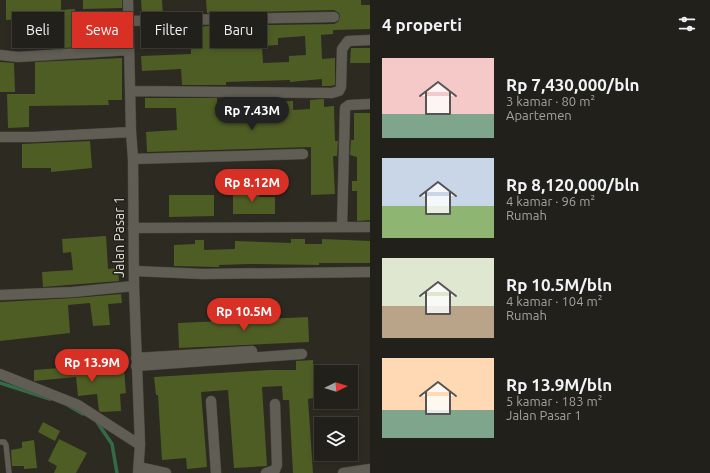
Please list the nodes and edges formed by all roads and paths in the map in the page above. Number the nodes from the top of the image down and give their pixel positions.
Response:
1 (128, 0) edge
2 (128, 12) edge
3 (334, 17) dead end
4 (133, 21) edge
5 (370, 40) edge
6 (129, 50) joint
7 (0, 55) edge
8 (131, 91) junction
9 (370, 104) edge
10 (131, 132) junction
11 (0, 137) edge
12 (303, 154) dead end
13 (133, 159) junction
14 (342, 227) junction
15 (370, 227) edge
16 (133, 228) junction
17 (135, 271) junction
18 (370, 272) edge
19 (134, 286) junction
20 (0, 295) edge
21 (302, 351) dead end
22 (136, 362) junction
23 (0, 374) edge
24 (211, 401) dead end
25 (275, 404) dead end
26 (0, 442) edge
27 (140, 445) junction
28 (370, 469) edge
29 (138, 470) edge
30 (9, 473) edge
31 (166, 473) edge
32 (216, 473) edge
33 (266, 473) edge
34 (343, 473) edge

1 - 2 street, Jalan Pasar 1
3 - 4 street
5 - 8 street
6 - 7 street
6 - 8 street, Jalan Pasar 1
8 - 10 street, Jalan Pasar 1
9 - 14 street
10 - 11 street
10 - 13 street, Jalan Pasar 1
12 - 13 street
13 - 16 street, Jalan Pasar 1
14 - 15 street
14 - 16 street
16 - 17 street, Jalan Pasar 1
17 - 18 street
17 - 19 street, Jalan Pasar 1
19 - 20 street
19 - 22 street, Jalan Pasar 1
21 - 22 street
22 - 27 street, Jalan Pasar 1
23 - 27 street
24 - 32 street
25 - 33 street
26 - 30 lane
27 - 29 street, Jalan Pasar 1
28 - 34 street
29 - 31 street

